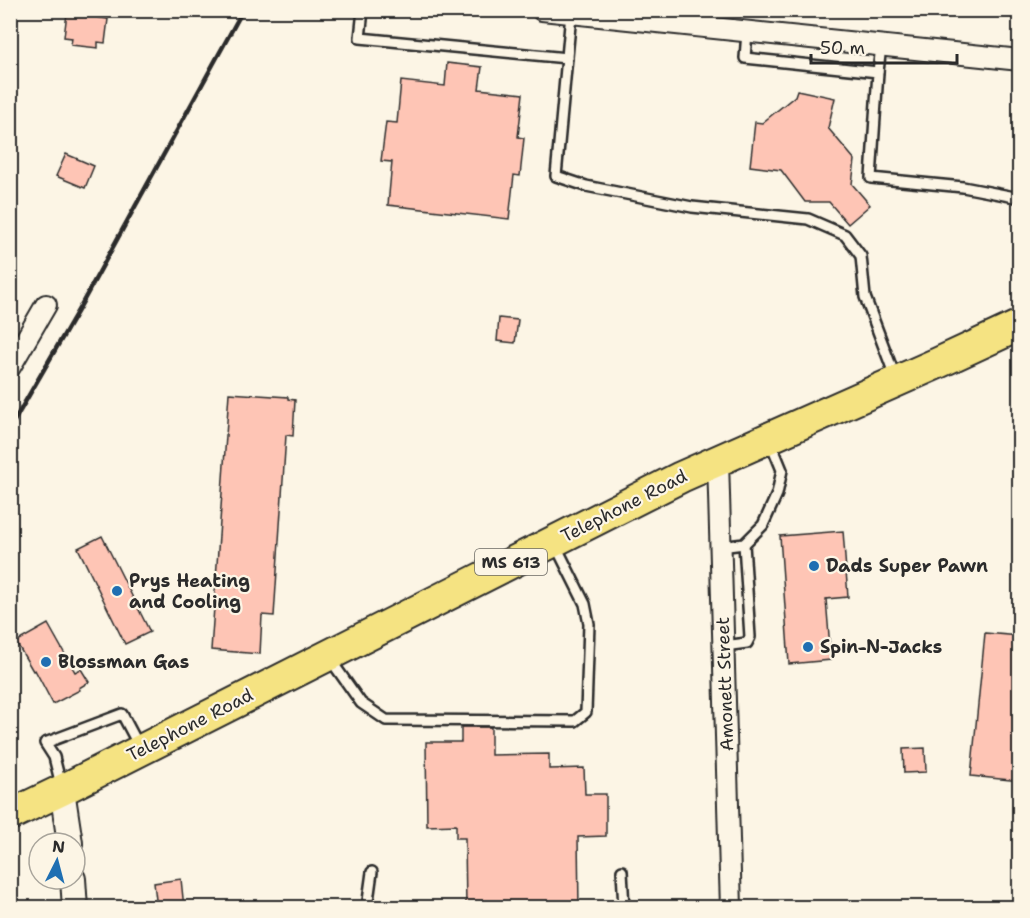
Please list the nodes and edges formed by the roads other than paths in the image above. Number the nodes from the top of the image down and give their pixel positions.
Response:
1 (363, 10) edge
2 (542, 10) edge
3 (571, 14) junction
4 (747, 32) junction
5 (881, 46) junction
6 (567, 58) junction
7 (1020, 60) edge
8 (878, 72) junction
9 (1020, 198) edge
10 (46, 305) dead end
11 (1020, 325) edge
12 (10, 367) edge
13 (897, 381) junction
14 (768, 438) junction
15 (718, 460) junction
16 (553, 541) junction
17 (744, 544) junction
18 (720, 547) junction
19 (723, 646) junction
20 (328, 656) junction
21 (141, 750) junction
22 (62, 790) junction
23 (10, 815) edge
24 (68, 831) edge
25 (622, 871) dead end
26 (372, 872) dead end
27 (74, 891) edge
28 (75, 908) edge
29 (367, 908) edge
30 (624, 908) edge
31 (731, 908) edge

1 - 6 lane
2 - 3 street
3 - 4 street
3 - 6 lane
4 - 5 street
4 - 8 lane
5 - 7 street
5 - 8 lane
6 - 13 lane
8 - 9 lane
10 - 12 street
11 - 13 main road, Telephone Road / MS 613
13 - 14 main road, Telephone Road / MS 613
14 - 15 main road, Telephone Road / MS 613
14 - 17 lane
15 - 16 main road, Telephone Road / MS 613
15 - 18 street, Amonett Street
16 - 20 main road, Telephone Road / MS 613
16 - 20 lane
17 - 18 lane
17 - 19 lane
18 - 19 street, Amonett Street
19 - 31 street, Amonett Street
20 - 21 main road, Telephone Road / MS 613
21 - 22 main road, Telephone Road / MS 613
21 - 22 lane
22 - 23 main road, Telephone Road / MS 613
22 - 24 street
25 - 30 lane
26 - 29 lane
27 - 28 street

